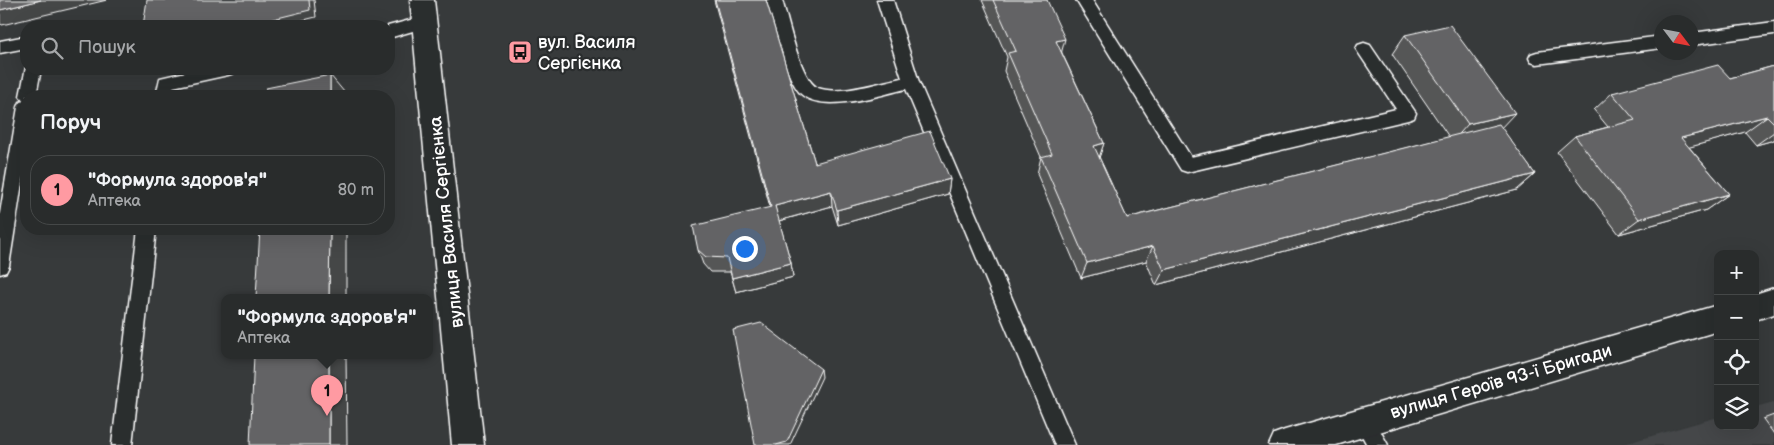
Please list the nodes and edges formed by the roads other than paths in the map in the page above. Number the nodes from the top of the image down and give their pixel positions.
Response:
1 (774, 0) edge
2 (885, 0) edge
3 (1084, 0) edge
4 (424, 11) edge
5 (395, 28) edge
6 (1774, 28) edge
7 (1699, 37) edge
8 (20, 43) edge
9 (1654, 43) edge
10 (0, 47) edge
11 (1364, 49) dead end
12 (1536, 58) dead end
13 (32, 75) edge
14 (199, 75) edge
15 (911, 82) junction
16 (29, 90) edge
17 (165, 90) edge
18 (20, 144) edge
19 (146, 235) edge
20 (0, 266) edge
21 (1774, 301) edge
22 (1759, 306) edge
23 (1714, 319) edge
24 (1371, 433) edge
25 (120, 444) edge
26 (468, 445) edge
27 (1065, 445) edge
28 (1285, 445) edge

1 - 15 lane
2 - 15 lane
3 - 11 lane
4 - 5 lane
4 - 26 main road, вулиця Василя Сергієнка
6 - 7 lane
8 - 10 lane
9 - 12 lane
13 - 16 lane
14 - 17 lane
15 - 27 lane
18 - 20 lane
19 - 25 lane
21 - 22 main road
23 - 24 main road, вулиця Героїв 93-ї Бригади
24 - 28 main road, вулиця Героїв 93-ї Бригади

